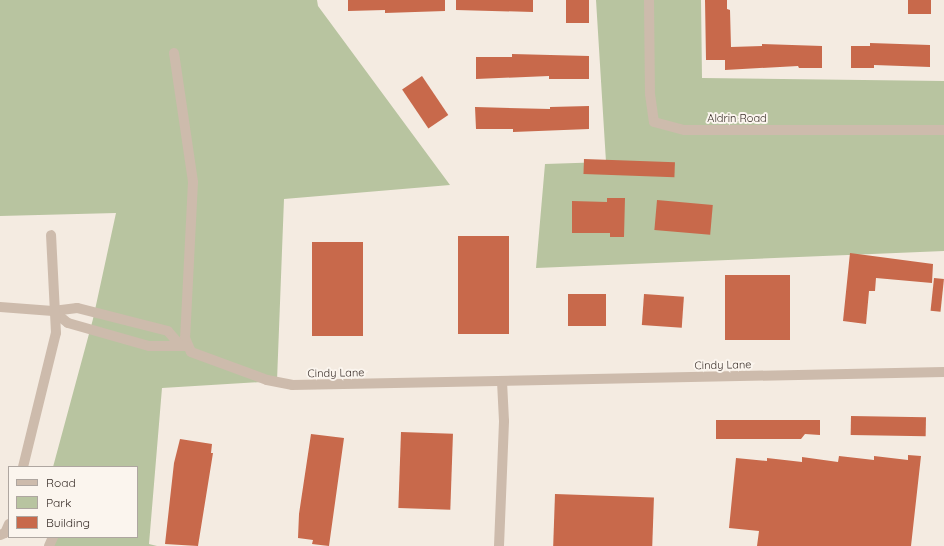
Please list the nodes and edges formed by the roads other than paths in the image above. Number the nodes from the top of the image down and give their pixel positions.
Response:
1 (649, 0) edge
2 (174, 53) dead end
3 (944, 130) edge
4 (51, 235) dead end
5 (0, 307) edge
6 (53, 312) junction
7 (184, 343) junction
8 (944, 372) edge
9 (502, 381) junction
10 (23, 466) edge
11 (8, 526) edge
12 (0, 535) edge
13 (499, 546) edge

1 - 3 street, Aldrin Road
2 - 7 street
4 - 6 street
5 - 6 street
6 - 7 street, Cindy Lane
6 - 7 street
6 - 10 street
7 - 9 street, Cindy Lane
8 - 9 street, Cindy Lane
9 - 13 street
11 - 12 street

